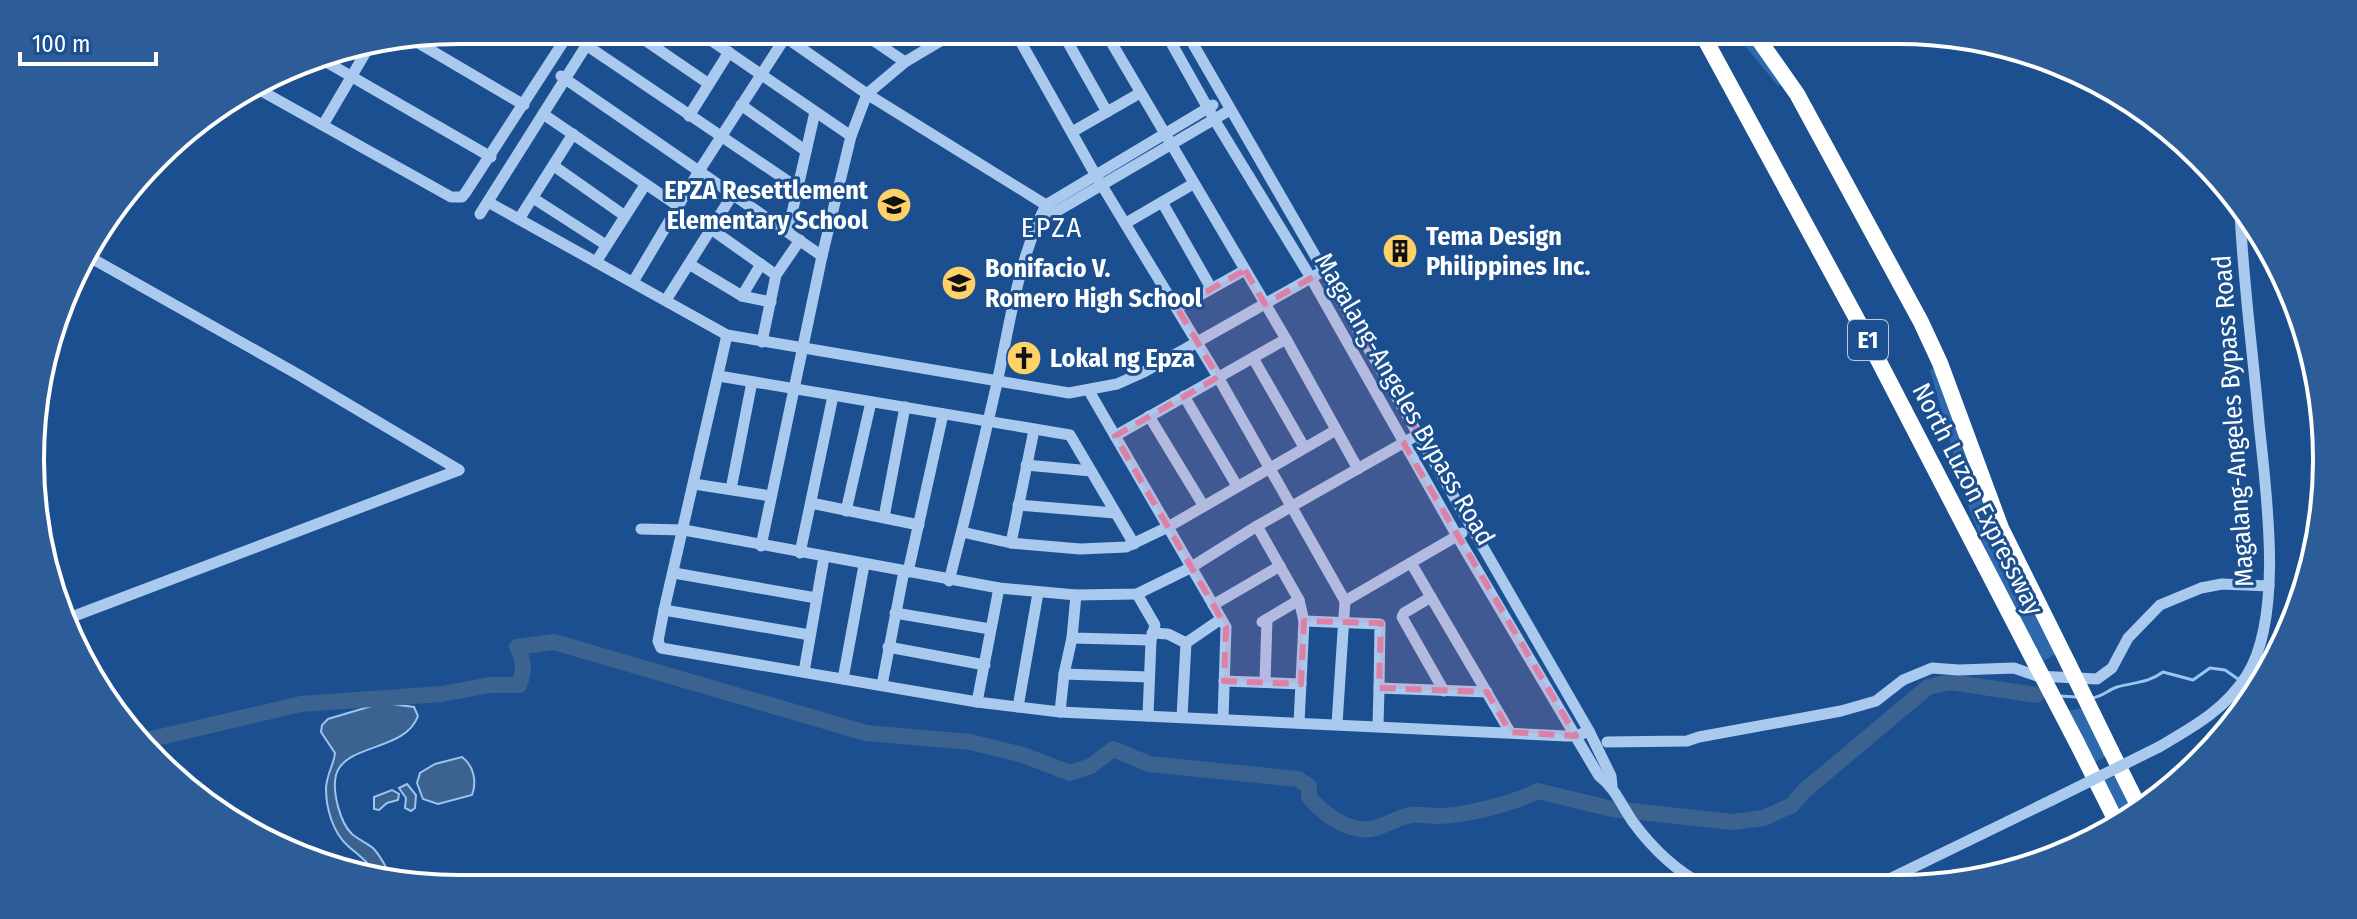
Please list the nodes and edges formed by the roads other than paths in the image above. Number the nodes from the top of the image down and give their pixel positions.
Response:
1 (562, 44) edge
2 (650, 44) edge
3 (717, 44) edge
4 (777, 44) edge
5 (799, 44) edge
6 (883, 44) edge
7 (933, 44) edge
8 (1023, 44) edge
9 (1069, 44) edge
10 (1112, 44) edge
11 (1172, 44) edge
12 (1193, 44) edge
13 (1708, 44) edge
14 (1762, 44) edge
15 (586, 45) joint
16 (424, 46) edge
17 (729, 52) junction
18 (364, 55) edge
19 (905, 62) junction
20 (331, 65) edge
21 (761, 74) junction
22 (352, 77) junction
23 (563, 78) junction
24 (709, 84) junction
25 (265, 93) edge
26 (1140, 93) junction
27 (867, 94) junction
28 (524, 105) junction
29 (741, 105) junction
30 (1227, 105) junction
31 (815, 112) junction
32 (1107, 112) junction
33 (543, 114) junction
34 (1211, 114) junction
35 (689, 116) junction
36 (323, 125) junction
37 (1072, 132) junction
38 (573, 134) junction
39 (851, 136) junction
40 (720, 138) junction
41 (1166, 140) junction
42 (806, 151) junction
43 (491, 157) junction
44 (554, 166) junction
45 (699, 171) junction
46 (1098, 179) junction
47 (1193, 184) junction
48 (645, 185) junction
49 (798, 188) junction
50 (733, 194) junction
51 (533, 198) junction
52 (488, 202) junction
53 (1162, 202) junction
54 (678, 206) junction
55 (1050, 210) junction
56 (480, 214) dead end
57 (625, 216) junction
58 (519, 219) junction
59 (1126, 223) junction
60 (2241, 227) edge
61 (711, 229) junction
62 (788, 231) junction
63 (800, 240) junction
64 (606, 245) junction
65 (822, 256) junction
66 (95, 260) edge
67 (596, 262) junction
68 (689, 264) junction
69 (761, 264) junction
70 (1245, 270) junction
71 (1325, 270) junction
72 (776, 275) junction
73 (1311, 278) junction
74 (633, 282) junction
75 (1211, 288) junction
76 (742, 296) junction
77 (666, 300) junction
78 (771, 302) junction
79 (1265, 304) junction
80 (1177, 308) junction
81 (727, 335) junction
82 (1286, 339) junction
83 (762, 342) junction
84 (1196, 342) junction
85 (802, 349) junction
86 (1253, 358) junction
87 (719, 376) junction
88 (1218, 377) junction
89 (997, 381) junction
90 (752, 382) junction
91 (792, 388) junction
92 (1089, 391) junction
93 (833, 396) junction
94 (1184, 396) junction
95 (871, 402) junction
96 (905, 407) junction
97 (943, 414) junction
98 (1149, 416) junction
99 (988, 422) junction
100 (1034, 430) junction
101 (1336, 430) junction
102 (1419, 434) junction
103 (1115, 436) junction
104 (1404, 444) junction
105 (1304, 447) junction
106 (1026, 465) junction
107 (1269, 468) junction
108 (1358, 469) junction
109 (1091, 471) junction
110 (694, 484) junction
111 (1237, 486) junction
112 (731, 489) junction
113 (771, 496) junction
114 (811, 503) junction
115 (1018, 505) junction
116 (1203, 505) junction
117 (1291, 507) junction
118 (846, 511) junction
119 (1115, 513) junction
120 (884, 517) junction
121 (919, 525) junction
122 (1257, 526) junction
123 (1168, 527) junction
124 (1471, 527) junction
125 (641, 529) dead end
126 (684, 530) junction
127 (962, 532) junction
128 (1457, 536) junction
129 (1011, 543) junction
130 (1134, 544) junction
131 (761, 546) junction
132 (800, 553) junction
133 (824, 557) junction
134 (1411, 563) junction
135 (864, 565) junction
136 (1280, 566) junction
137 (1190, 568) junction
138 (906, 572) junction
139 (674, 573) junction
140 (949, 581) junction
141 (2269, 586) junction
142 (999, 588) junction
143 (1038, 593) junction
144 (1137, 594) junction
145 (1076, 595) junction
146 (1431, 597) junction
147 (816, 598) junction
148 (1299, 600) junction
149 (1345, 601) junction
150 (1213, 605) junction
151 (664, 610) junction
152 (895, 613) junction
153 (75, 616) edge
154 (1221, 619) junction
155 (1304, 621) junction
156 (1343, 623) junction
157 (990, 629) junction
158 (810, 635) junction
159 (1152, 636) junction
160 (1072, 638) junction
161 (1186, 643) junction
162 (888, 647) junction
163 (985, 665) junction
164 (804, 672) junction
165 (1064, 674) junction
166 (1149, 677) junction
167 (843, 679) junction
168 (1224, 681) junction
169 (1265, 682) junction
170 (1301, 684) junction
171 (882, 685) junction
172 (1379, 688) junction
173 (1444, 691) junction
174 (1487, 692) junction
175 (977, 702) junction
176 (1018, 707) junction
177 (1060, 712) junction
178 (1148, 716) junction
179 (1182, 717) junction
180 (1223, 719) junction
181 (1299, 723) junction
182 (1337, 724) junction
183 (1378, 726) junction
184 (1589, 731) junction
185 (1510, 732) junction
186 (1576, 736) junction
187 (1607, 742) dead end
188 (1614, 789) junction
189 (2135, 800) edge
190 (2113, 814) edge
191 (1689, 875) edge
192 (1898, 875) edge

1 - 28 street
2 - 24 street
3 - 17 street
4 - 21 street
5 - 27 street
6 - 19 street
7 - 19 street
8 - 37 street
9 - 32 street
10 - 26 street
11 - 34 street, Magalang-Angeles Bypass Road
12 - 30 street, Magalang-Angeles Bypass Road
13 - 190 highway, North Luzon Expressway / E1, bridge
14 - 189 highway, North Luzon Expressway / E1, bridge
15 - 23 street
15 - 35 street
16 - 28 street
17 - 21 street
17 - 24 street
18 - 22 street
19 - 27 street
20 - 22 street
21 - 29 street
21 - 31 street
22 - 36 street
22 - 43 street
23 - 33 street
23 - 45 street
24 - 35 street
25 - 36 street
26 - 32 street
26 - 41 street
27 - 39 street
27 - 55 street
28 - 43 street
29 - 40 street
29 - 42 street
30 - 34 street
30 - 71 street, Magalang-Angeles Bypass Road
31 - 39 street
31 - 42 street
32 - 37 street
33 - 38 street
33 - 52 street
34 - 41 street
34 - 73 street, Magalang-Angeles Bypass Road
35 - 40 street
36 - 43 street
37 - 46 street
38 - 44 street
38 - 48 street
39 - 65 street
40 - 45 street
40 - 49 street
41 - 46 street
41 - 47 street
42 - 49 street
44 - 51 street
44 - 57 street
45 - 50 street
45 - 54 street
46 - 55 street
46 - 59 street
47 - 53 street
47 - 70 street
48 - 54 street
48 - 57 street
49 - 62 street
50 - 61 street
50 - 62 street
51 - 58 street
51 - 64 street
52 - 56 street
52 - 58 street
53 - 59 street
53 - 75 street
54 - 74 street
55 - 89 street
57 - 64 street
58 - 67 street
59 - 80 street
60 - 141 street, Magalang-Angeles Bypass Road
61 - 68 street
61 - 69 street
62 - 63 street
63 - 65 street
63 - 72 street
64 - 67 street
65 - 85 street
66 - 153 street
67 - 74 street
68 - 76 street
68 - 77 street
69 - 72 street
69 - 76 street
70 - 75 street
70 - 79 street
71 - 73 street
71 - 102 street, Magalang-Angeles Bypass Road
72 - 78 street
73 - 79 street
73 - 104 street, Magalang-Angeles Bypass Road
74 - 77 street
75 - 80 street
76 - 78 street
77 - 81 street
78 - 83 street
79 - 82 street
79 - 84 street
80 - 84 street
81 - 83 street
81 - 87 street
82 - 86 street
82 - 101 street
83 - 85 street
84 - 88 street
84 - 92 street
85 - 89 street
85 - 91 street
86 - 88 street
86 - 105 street
87 - 90 street
87 - 110 street
88 - 94 street
88 - 107 street
89 - 92 street
89 - 99 street
90 - 91 street
90 - 112 street
91 - 93 street
91 - 113 street
92 - 103 street
93 - 95 street
93 - 114 street
94 - 98 street
94 - 111 street
95 - 96 street
95 - 118 street
96 - 97 street
96 - 120 street
97 - 99 street
97 - 121 street
98 - 103 street
98 - 116 street
99 - 100 street
99 - 127 street
100 - 106 street
100 - 109 street
101 - 105 street
101 - 108 street
102 - 104 street
102 - 124 street, Magalang-Angeles Bypass Road
103 - 123 street
104 - 108 street
104 - 128 street, Magalang-Angeles Bypass Road
105 - 107 street
106 - 109 street
106 - 115 street
107 - 111 street
107 - 117 street
108 - 117 street
109 - 119 street
110 - 112 street
110 - 126 street
111 - 116 street
112 - 113 street
113 - 131 street
114 - 118 street
114 - 132 street
115 - 119 street
115 - 129 street
116 - 123 street
117 - 122 street
117 - 149 street
118 - 120 street
119 - 130 street
120 - 121 street
121 - 138 street
122 - 136 street
122 - 137 street
123 - 130 street
123 - 137 street
124 - 128 street
124 - 184 street, Magalang-Angeles Bypass Road
125 - 126 street
126 - 131 street
126 - 139 street
127 - 129 street
127 - 140 street
128 - 134 street
128 - 186 street, Magalang-Angeles Bypass Road
129 - 130 street
131 - 132 street
132 - 133 street
133 - 135 street
133 - 147 street
134 - 146 street
134 - 149 street
135 - 138 street
135 - 167 street
136 - 148 street
136 - 150 street
137 - 144 street
137 - 150 street
138 - 140 street
138 - 152 street
139 - 147 street
139 - 151 street
140 - 142 street
141 - 187 street
141 - 192 street, Magalang-Angeles Bypass Road, bridge
142 - 143 street
142 - 157 street
143 - 145 street
143 - 176 street
144 - 145 street
144 - 159 street
145 - 160 street
146 - 173 street
146 - 174 street
147 - 158 street
148 - 155 street
148 - 169 street
149 - 156 street
150 - 154 street
151 - 158 street
151 - 164 street
152 - 157 street
152 - 162 street
154 - 161 street
154 - 168 street
155 - 156 street
155 - 170 street
156 - 172 street
156 - 182 street
157 - 163 street
158 - 164 street
159 - 160 street
159 - 161 street
159 - 166 street
160 - 165 street
161 - 179 street
162 - 163 street
162 - 171 street
163 - 175 street
164 - 167 street
165 - 166 street
165 - 177 street
166 - 178 street
167 - 171 street
168 - 169 street
168 - 180 street
169 - 170 street
170 - 181 street
171 - 175 street
172 - 173 street
172 - 183 street
173 - 174 street
174 - 185 street
175 - 176 street
176 - 177 street
177 - 178 street
178 - 179 street
179 - 180 street
180 - 181 street
181 - 182 street
182 - 183 street
183 - 185 street
184 - 186 street
184 - 188 street, Magalang-Angeles Bypass Road
185 - 186 street
186 - 188 street, Magalang-Angeles Bypass Road
188 - 191 street, Magalang-Angeles Bypass Road

